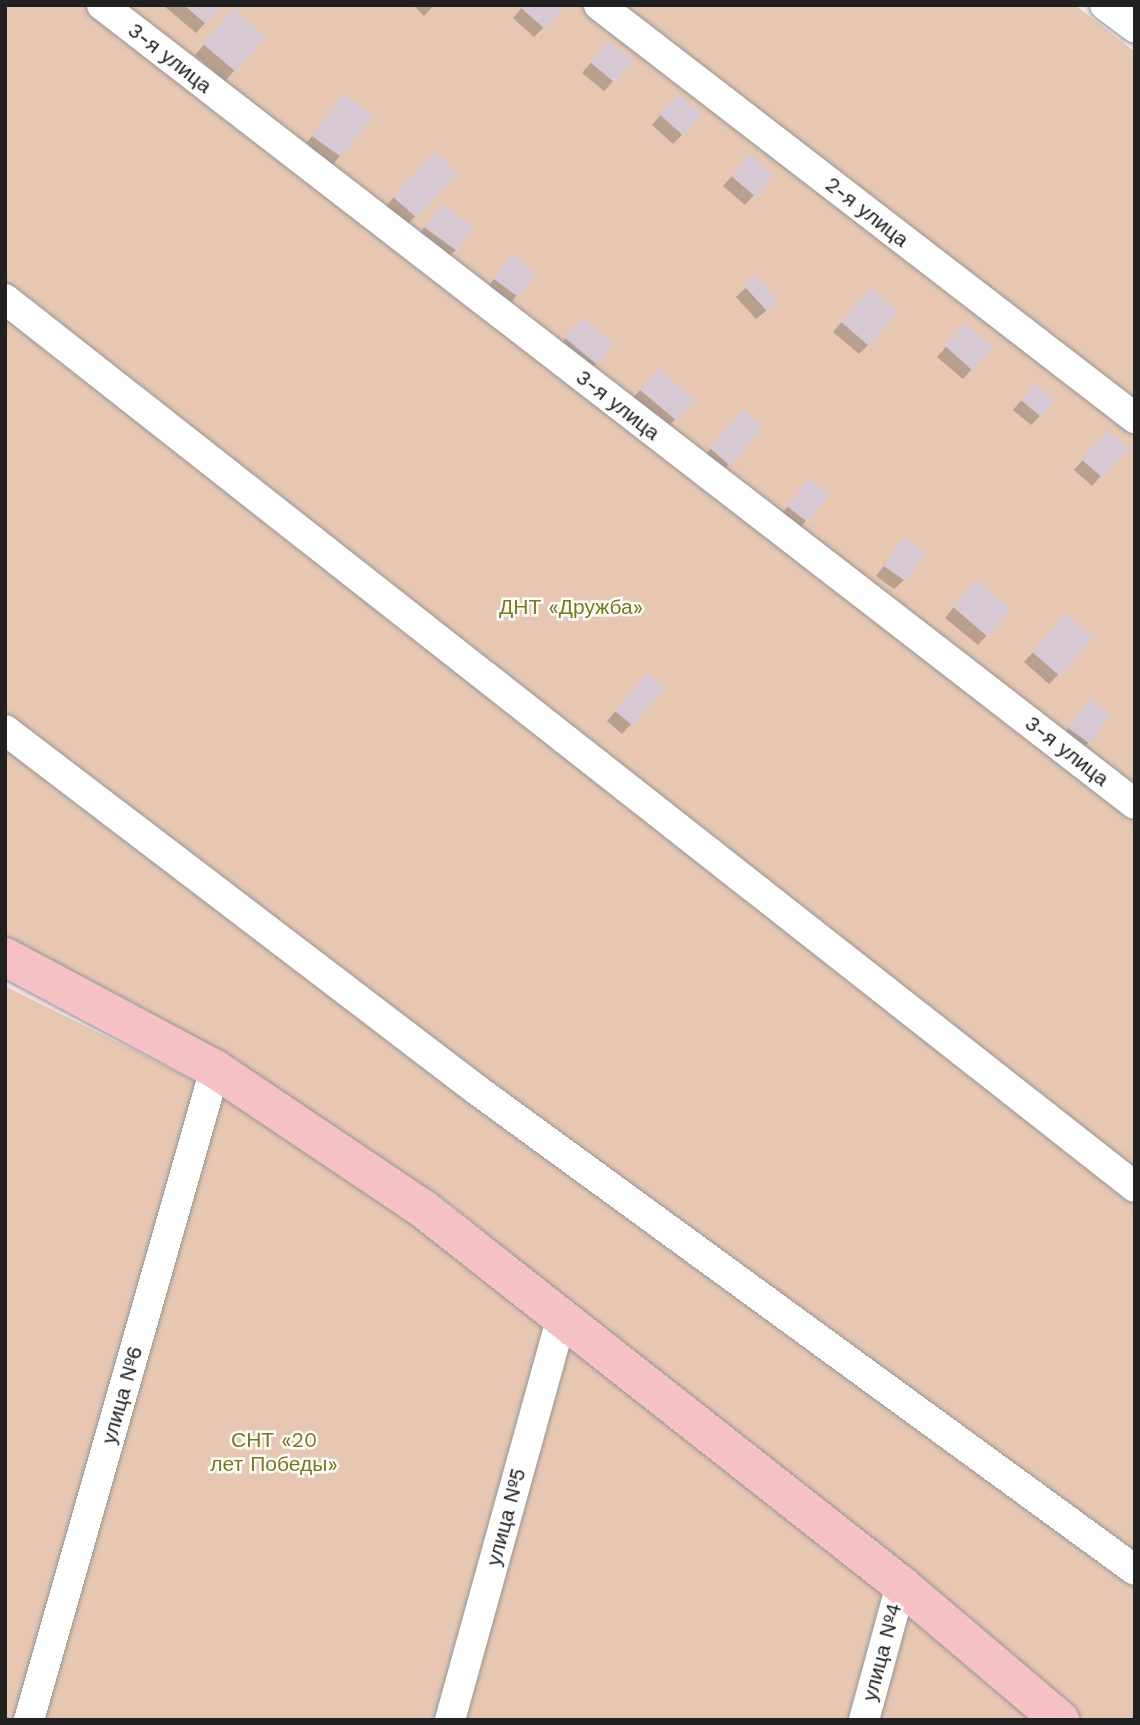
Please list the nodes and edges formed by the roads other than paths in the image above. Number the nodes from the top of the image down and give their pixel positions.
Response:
1 (102, 5) edge
2 (599, 5) edge
3 (1105, 5) edge
4 (1135, 28) edge
5 (5, 299) edge
6 (1135, 418) edge
7 (5, 730) edge
8 (1135, 804) edge
9 (5, 957) edge
10 (215, 1069) junction
11 (1135, 1187) edge
12 (562, 1315) junction
13 (1135, 1570) edge
14 (901, 1585) junction
15 (29, 1720) edge
16 (450, 1720) edge
17 (864, 1720) edge
18 (1059, 1720) edge

1 - 8 street, 3-я улица
2 - 6 street, 2-я улица
3 - 4 street
5 - 11 street
7 - 13 street
9 - 10 street
10 - 12 street
10 - 15 street, улица №6
12 - 14 street
12 - 16 street, улица №5
14 - 17 street, улица №4
14 - 18 street

